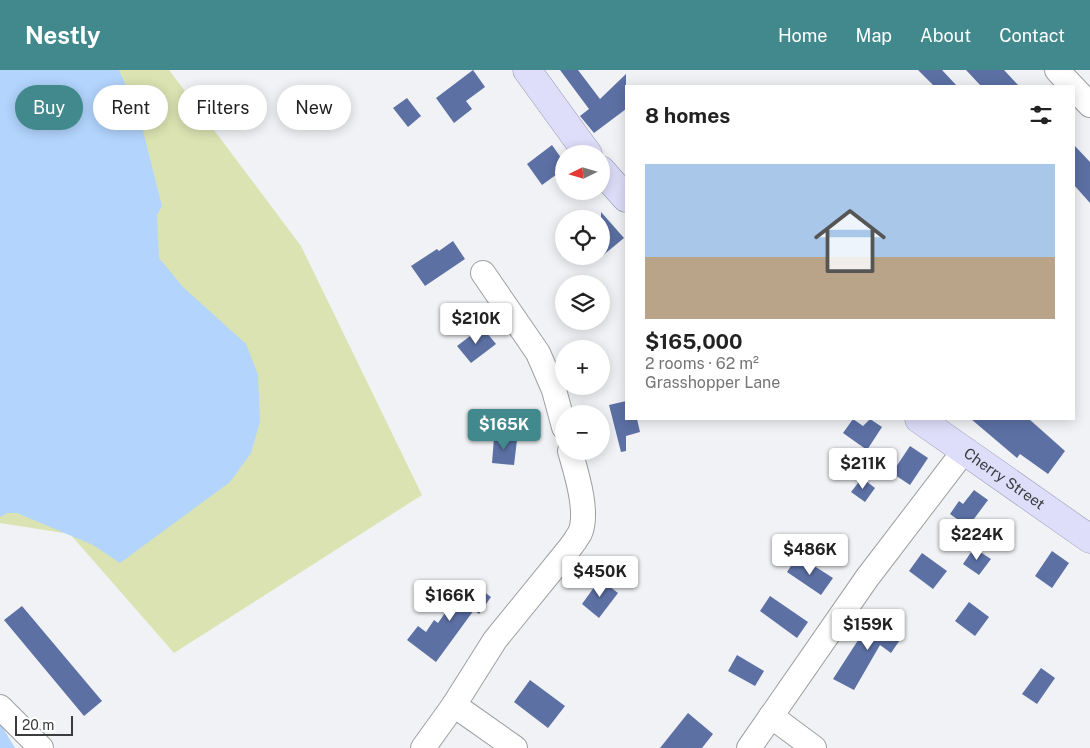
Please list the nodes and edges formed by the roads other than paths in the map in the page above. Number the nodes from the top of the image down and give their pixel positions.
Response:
1 (527, 70) edge
2 (1057, 70) edge
3 (1071, 85) edge
4 (1075, 89) edge
5 (1090, 105) edge
6 (581, 145) edge
7 (610, 180) edge
8 (625, 197) edge
9 (483, 273) dead end
10 (558, 405) edge
11 (920, 420) edge
12 (964, 451) junction
13 (573, 460) edge
14 (1090, 539) edge
15 (454, 705) junction
16 (0, 707) edge
17 (771, 716) junction
18 (41, 748) edge
19 (423, 748) edge
20 (515, 748) edge
21 (749, 748) edge
22 (814, 748) edge

1 - 6 main road
2 - 3 street
4 - 5 street
7 - 8 main road
9 - 10 street
11 - 12 main road, Cherry Street
12 - 14 main road, Cherry Street
12 - 17 street
13 - 15 street
15 - 19 street
15 - 20 street
16 - 18 street
17 - 21 street
17 - 22 street

